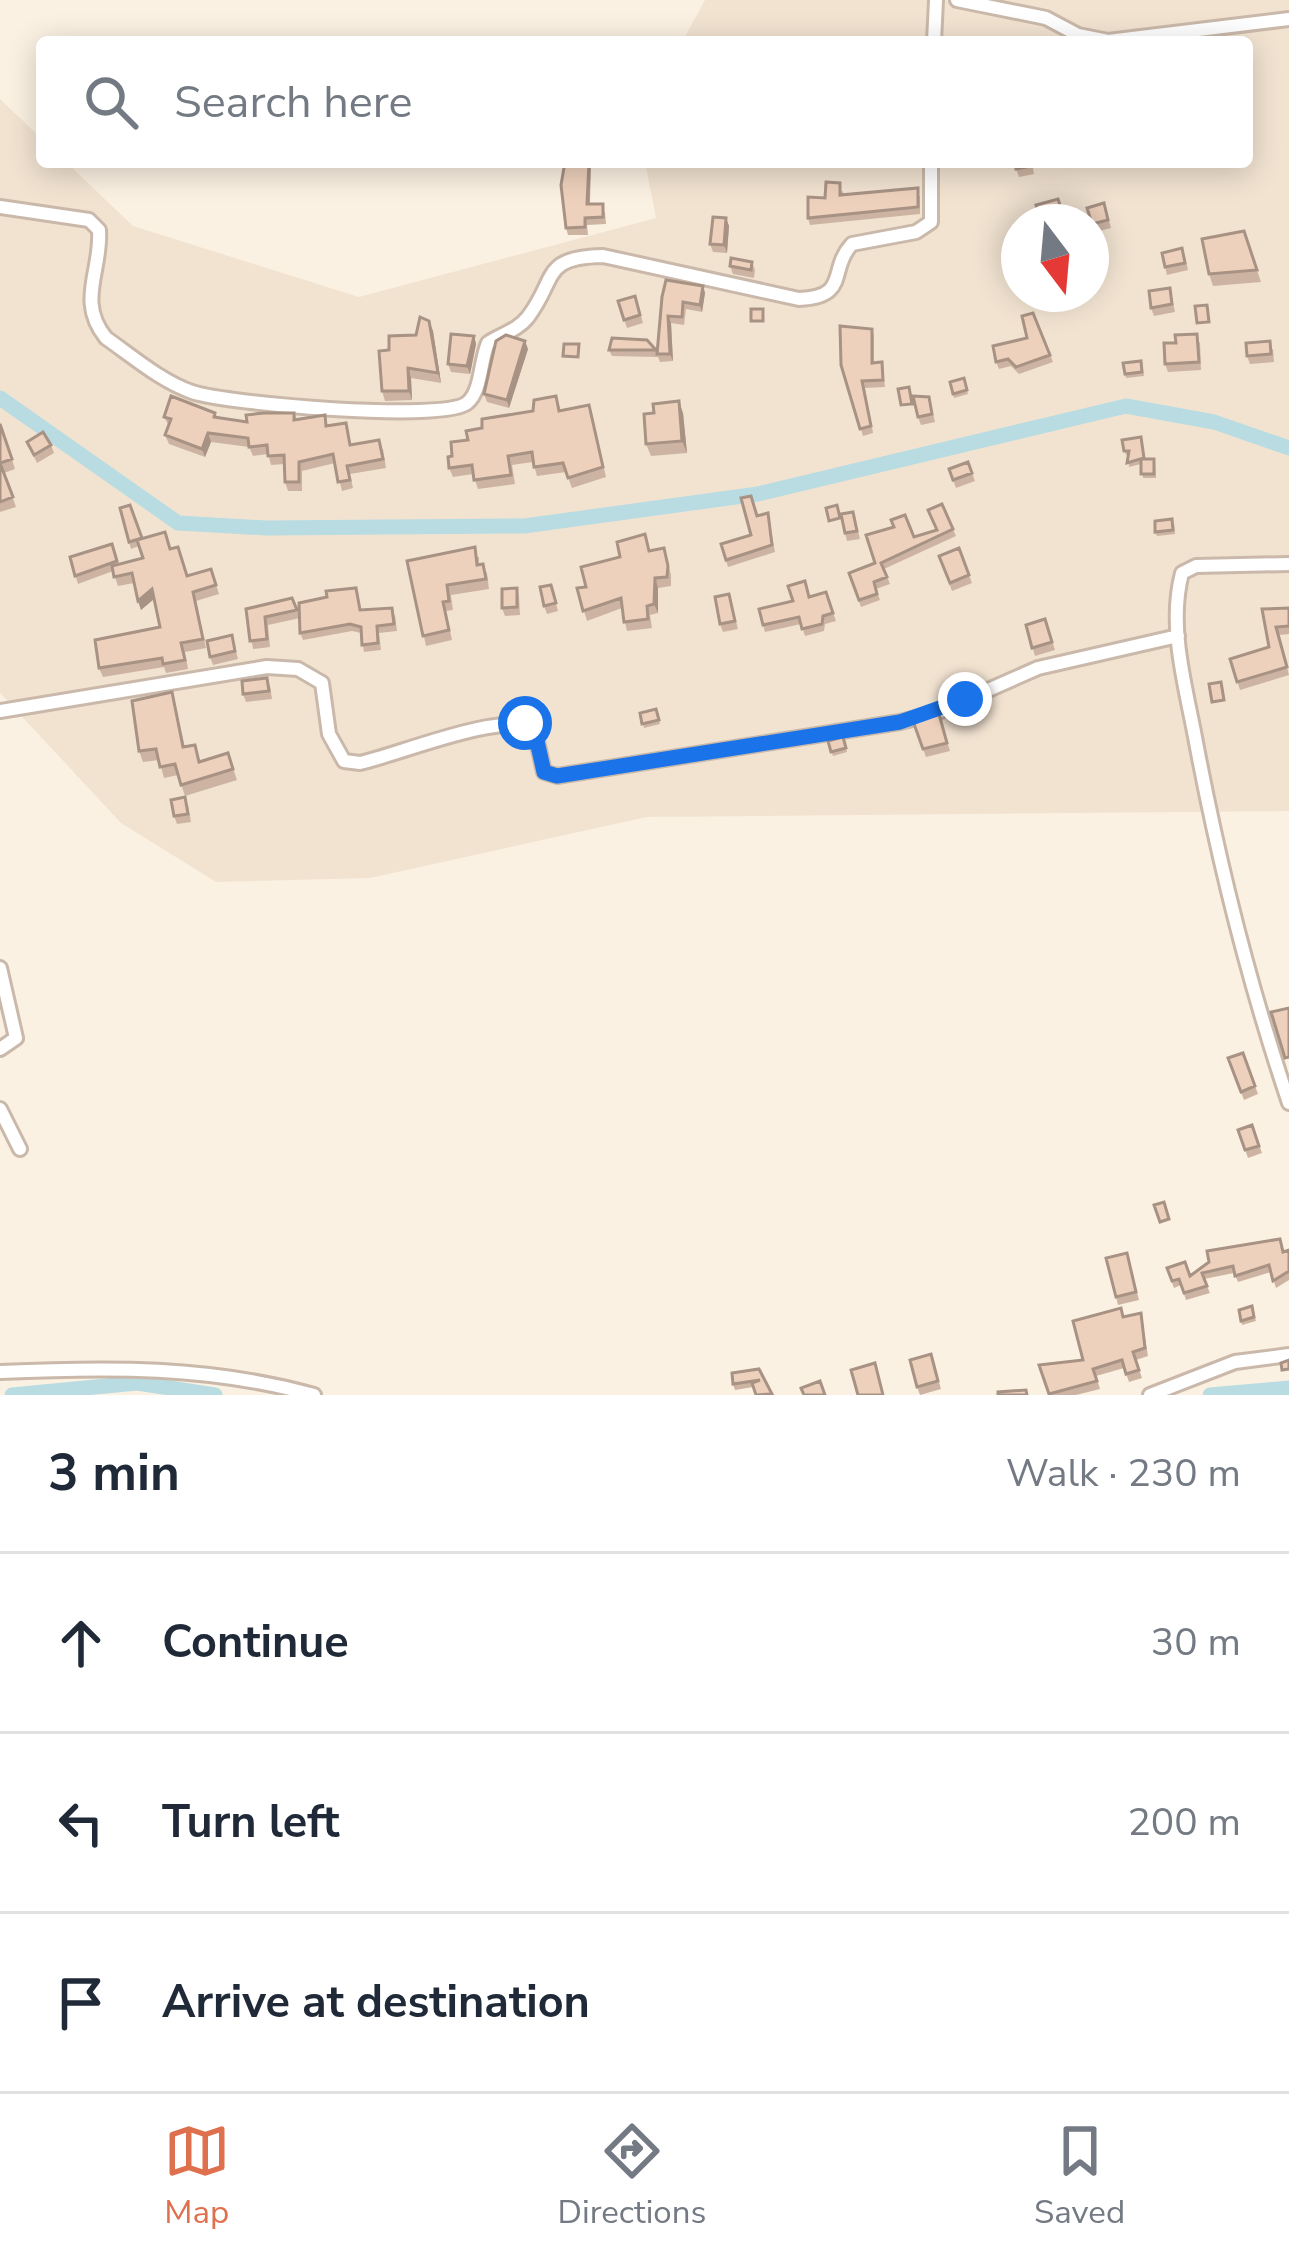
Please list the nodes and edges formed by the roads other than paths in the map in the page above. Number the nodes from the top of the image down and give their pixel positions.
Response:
1 (936, 0) edge
2 (957, 0) edge
3 (1289, 19) edge
4 (934, 36) edge
5 (1083, 36) edge
6 (1149, 36) edge
7 (932, 168) edge
8 (0, 207) edge
9 (1289, 564) edge
10 (1178, 636) junction
11 (0, 710) edge
12 (0, 968) edge
13 (0, 1049) edge
14 (1289, 1103) edge
15 (0, 1109) edge
16 (20, 1149) dead end
17 (1289, 1355) edge
18 (0, 1372) edge
19 (314, 1395) edge
20 (1150, 1395) edge

1 - 4 street
2 - 5 street
3 - 6 street
7 - 8 street
9 - 10 street
10 - 11 street
10 - 14 street
12 - 13 street
15 - 16 street
17 - 20 street
18 - 19 street

